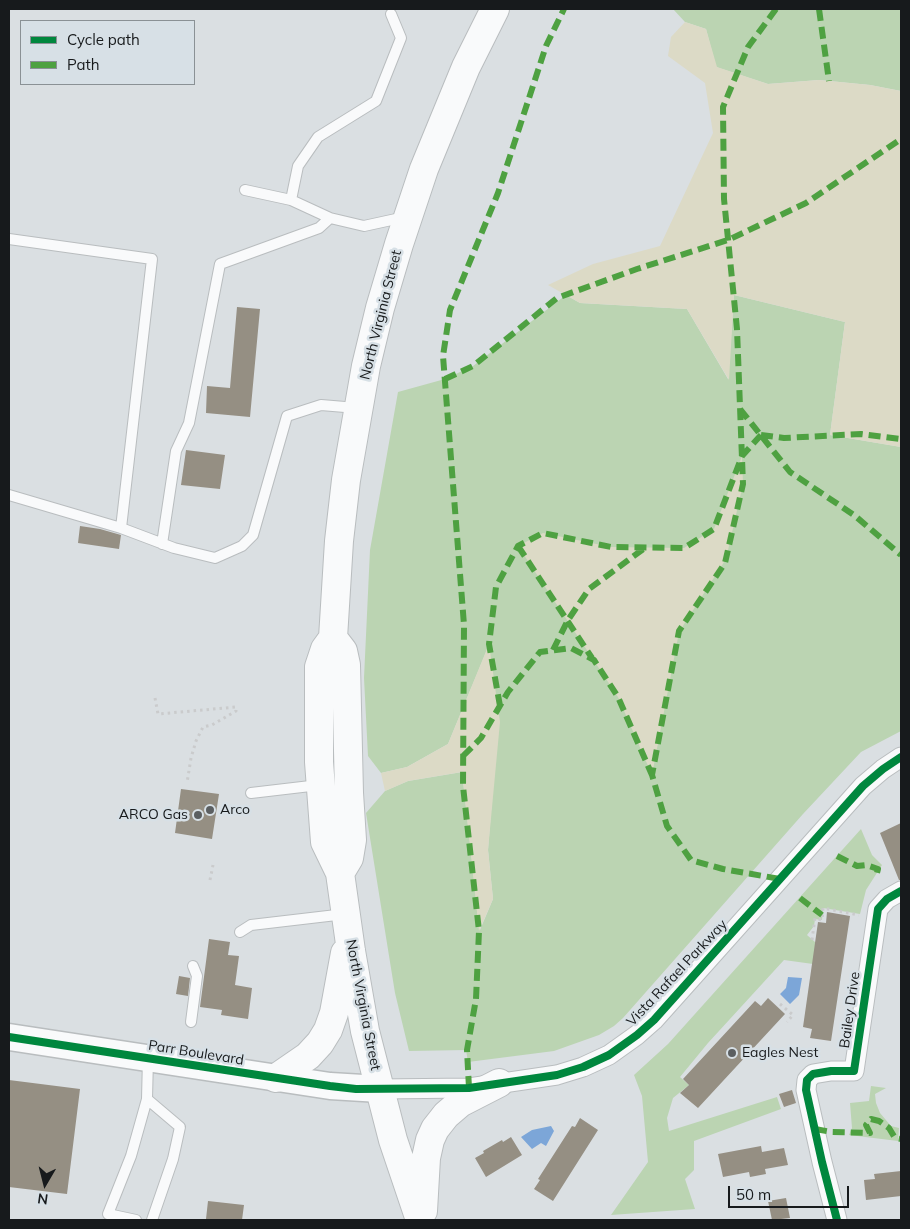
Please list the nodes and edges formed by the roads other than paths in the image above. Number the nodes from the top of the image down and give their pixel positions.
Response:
1 (495, 9) edge
2 (391, 14) dead end
3 (245, 190) dead end
4 (291, 200) junction
5 (408, 216) junction
6 (330, 218) junction
7 (9, 239) edge
8 (358, 408) junction
9 (9, 495) edge
10 (121, 528) junction
11 (162, 544) junction
12 (333, 638) junction
13 (901, 757) edge
14 (320, 785) junction
15 (251, 793) dead end
16 (340, 873) junction
17 (901, 891) edge
18 (347, 924) junction
19 (240, 932) dead end
20 (194, 966) dead end
21 (192, 1022) dead end
22 (9, 1036) edge
23 (148, 1058) junction
24 (276, 1078) junction
25 (499, 1083) junction
26 (380, 1089) junction
27 (146, 1100) junction
28 (108, 1217) edge
29 (136, 1220) edge
30 (152, 1220) edge
31 (421, 1220) edge
32 (837, 1220) edge

1 - 5 main road, North Virginia Street
2 - 4 lane
3 - 4 lane
4 - 6 lane
5 - 6 lane
5 - 8 main road, North Virginia Street
6 - 11 lane
7 - 10 lane
8 - 11 lane
8 - 12 main road, North Virginia Street
9 - 10 lane
10 - 11 lane
12 - 14 main road, North Virginia Street
12 - 16 main road
13 - 25 street, Vista Rafael Parkway
14 - 15 lane
14 - 16 main road, North Virginia Street
16 - 18 main road, North Virginia Street
17 - 32 street, Bailey Drive
18 - 19 lane
18 - 24 main road
18 - 26 main road, North Virginia Street
20 - 21 lane
22 - 23 main road, Parr Boulevard
23 - 24 main road, Parr Boulevard
23 - 27 lane
24 - 26 main road, Parr Boulevard
25 - 26 street, Vista Rafael Parkway
25 - 31 main road
26 - 31 main road, North Virginia Street
27 - 28 lane
27 - 30 lane
28 - 29 lane

